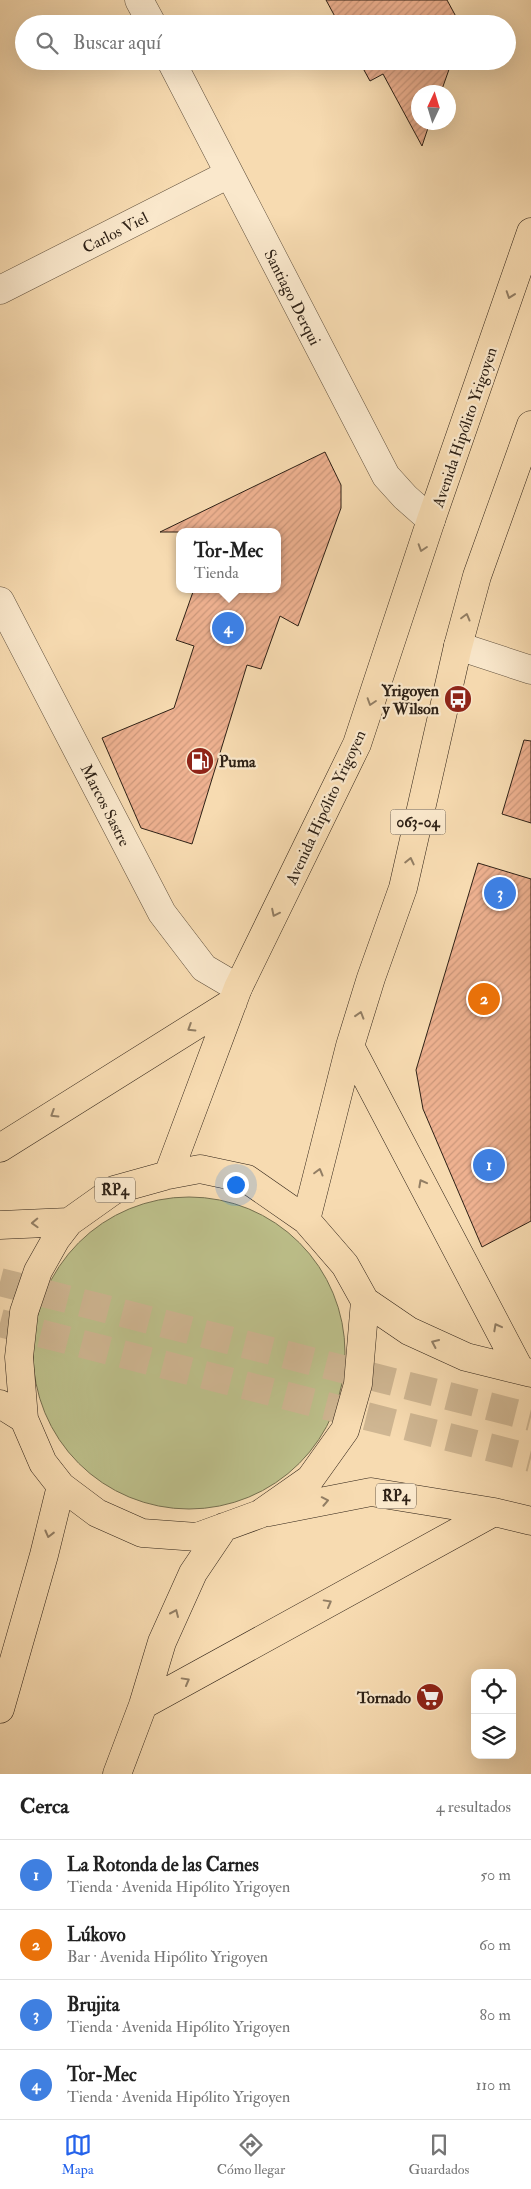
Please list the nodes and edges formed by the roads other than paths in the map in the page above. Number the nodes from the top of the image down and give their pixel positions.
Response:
1 (139, 0) edge
2 (147, 15) edge
3 (176, 70) edge
4 (230, 174) junction
5 (531, 232) edge
6 (0, 290) edge
7 (531, 425) edge
8 (431, 520) junction
9 (0, 601) edge
10 (458, 646) junction
11 (531, 670) edge
12 (235, 995) junction
13 (350, 1046) junction
14 (0, 1148) edge
15 (168, 1175) junction
16 (306, 1220) junction
17 (69, 1222) junction
18 (0, 1225) edge
19 (365, 1301) junction
20 (525, 1371) edge
21 (0, 1404) edge
22 (24, 1419) junction
23 (61, 1486) junction
24 (494, 1512) junction
25 (260, 1514) junction
26 (531, 1522) edge
27 (224, 1527) junction
28 (0, 1624) edge
29 (15, 1652) junction
30 (143, 1705) junction
31 (0, 1709) edge
32 (117, 1774) edge

1 - 2 street
3 - 4 street, Santiago Derqui
4 - 6 street, Carlos Viel
4 - 8 street, Santiago Derqui
5 -> 8 main road, Avenida Hipólito Yrigoyen
10 -> 7 main road, 063-04
8 -> 12 main road, Avenida Hipólito Yrigoyen
9 - 12 street, Marcos Sastre
10 - 11 street
13 -> 10 main road, 063-04
12 -> 14 main road
12 - 15 main road, Avenida Hipólito Yrigoyen
16 -> 13 main road, 063-04
20 -> 13 main road
15 - 16 main road, RP4
15 - 17 main road, RP4
16 - 19 main road, RP4
17 -> 18 main road
17 - 22 main road, RP4
20 -> 19 main road, RP4
19 - 25 main road, RP4
21 - 22 main road
22 - 23 main road, RP4
23 - 27 main road, RP4
23 -> 29 main road
25 -> 24 main road, RP4
24 - 26 main road, RP4
30 -> 24 main road
25 - 27 main road, RP4
30 -> 27 main road
28 - 29 main road
29 - 31 main road
30 - 32 main road

